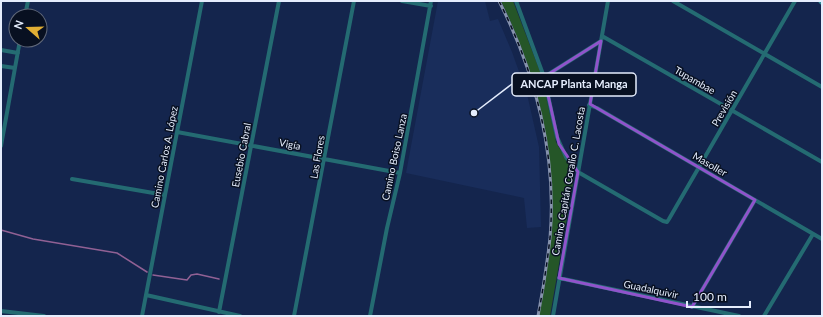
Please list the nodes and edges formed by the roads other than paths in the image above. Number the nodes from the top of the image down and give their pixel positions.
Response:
1 (202, 1) edge
2 (279, 1) edge
3 (354, 1) edge
4 (402, 1) edge
5 (516, 1) edge
6 (608, 1) edge
7 (673, 1) edge
8 (795, 1) edge
9 (431, 3) edge
10 (602, 36) junction
11 (601, 41) junction
12 (19, 48) edge
13 (1, 50) edge
14 (18, 53) junction
15 (764, 54) junction
16 (1, 66) edge
17 (15, 68) junction
18 (544, 77) junction
19 (822, 87) edge
20 (589, 105) junction
21 (732, 110) junction
22 (178, 132) junction
23 (251, 145) junction
24 (1, 146) edge
25 (325, 159) junction
26 (822, 162) edge
27 (699, 167) junction
28 (578, 172) junction
29 (400, 173) junction
30 (72, 179) dead end
31 (165, 195) junction
32 (755, 200) junction
33 (813, 234) junction
34 (822, 239) edge
35 (559, 278) junction
36 (146, 295) junction
37 (692, 307) junction
38 (1, 311) edge
39 (219, 312) junction
40 (44, 316) edge
41 (142, 316) edge
42 (240, 316) edge
43 (294, 316) edge
44 (370, 316) edge
45 (553, 316) edge
46 (739, 316) edge
47 (764, 316) edge

1 - 22 street, Camino Carlos A. López
2 - 23 street, Eusebio Cabral
3 - 25 street, Las Flores
4 - 9 street
5 - 18 street
6 - 10 street, Camino Capitán Coralio C. Lacosta
7 - 15 street
8 - 15 street, Previsión
9 - 29 street, Camino Boiso Lanza
10 - 11 street, Camino Capitán Coralio C. Lacosta
10 - 21 street, Tupambae
11 - 18 street
11 - 20 street, Camino Capitán Coralio C. Lacosta
12 - 14 street
13 - 14 street
14 - 17 street
15 - 19 street
15 - 21 street, Previsión
16 - 17 street
17 - 24 street
18 - 28 street
20 - 27 street, Masoller
20 - 28 street, Camino Capitán Coralio C. Lacosta
21 - 26 street, Tupambae
21 - 27 street, Previsión
22 - 23 street, Vigía
22 - 31 street, Camino Carlos A. López
23 - 25 street, Vigía
23 - 39 street, Eusebio Cabral
25 - 29 street, Vigía
25 - 43 street, Las Flores
27 - 28 street, Previsión
27 - 32 street, Masoller
28 - 35 street, Camino Capitán Coralio C. Lacosta
29 - 44 street, Camino Boiso Lanza
30 - 31 street
31 - 36 street, Camino Carlos A. López
32 - 33 street, Masoller
32 - 37 street
33 - 34 street, Masoller
33 - 47 street
35 - 37 street, Guadalquivir
35 - 45 street, Camino Capitán Coralio C. Lacosta
36 - 39 street
36 - 41 street, Camino Carlos A. López
37 - 46 street, Guadalquivir
38 - 40 street
39 - 42 street

